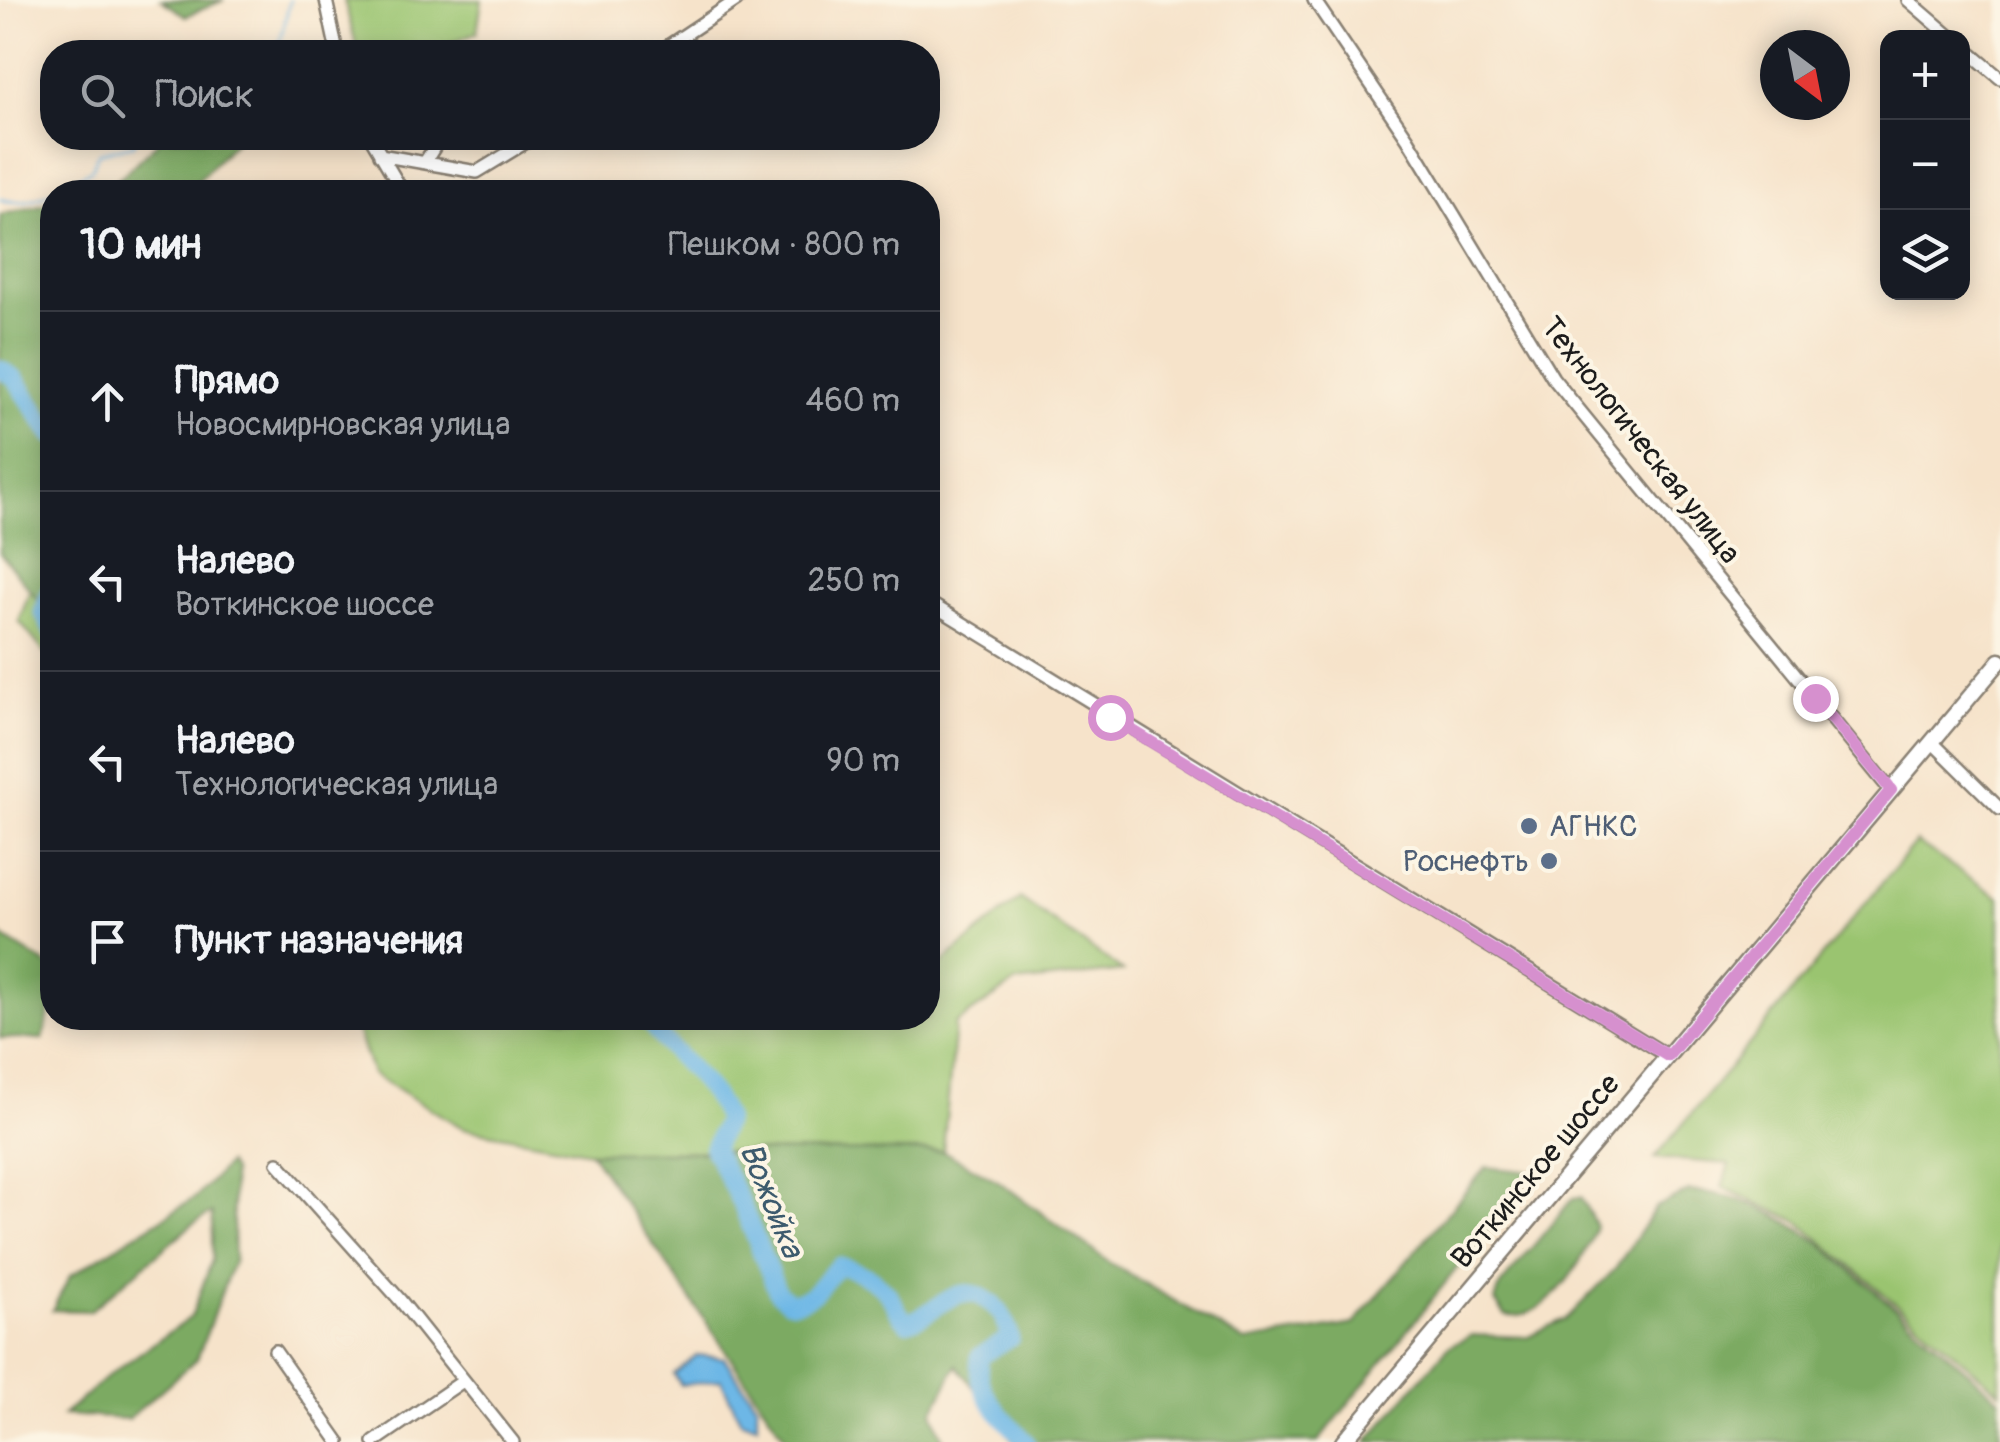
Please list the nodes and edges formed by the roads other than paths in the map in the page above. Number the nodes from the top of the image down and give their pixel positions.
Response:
1 (326, 0) edge
2 (736, 0) edge
3 (1314, 0) edge
4 (1908, 0) edge
5 (1943, 30) edge
6 (334, 40) edge
7 (677, 40) edge
8 (1970, 53) edge
9 (2000, 78) edge
10 (377, 150) edge
11 (432, 150) edge
12 (513, 150) edge
13 (380, 155) junction
14 (425, 162) junction
15 (396, 180) edge
16 (940, 609) edge
17 (2000, 661) edge
18 (1932, 742) junction
19 (1891, 790) junction
20 (2000, 809) edge
21 (1668, 1056) junction
22 (278, 1164) dead end
23 (275, 1351) dead end
24 (463, 1381) junction
25 (339, 1442) edge
26 (374, 1442) edge
27 (513, 1442) edge
28 (1344, 1442) edge

1 - 6 street
2 - 7 street
3 - 19 street, Технологическая улица
4 - 5 street
8 - 9 street
10 - 13 street
11 - 14 street
12 - 14 street
13 - 14 street
13 - 15 street
16 - 21 street
17 - 18 main road, Воткинское шоссе
18 - 19 main road, Воткинское шоссе
18 - 20 street
19 - 21 main road, Воткинское шоссе
21 - 28 main road, Воткинское шоссе
22 - 24 street
23 - 25 street
24 - 26 street
24 - 27 street

